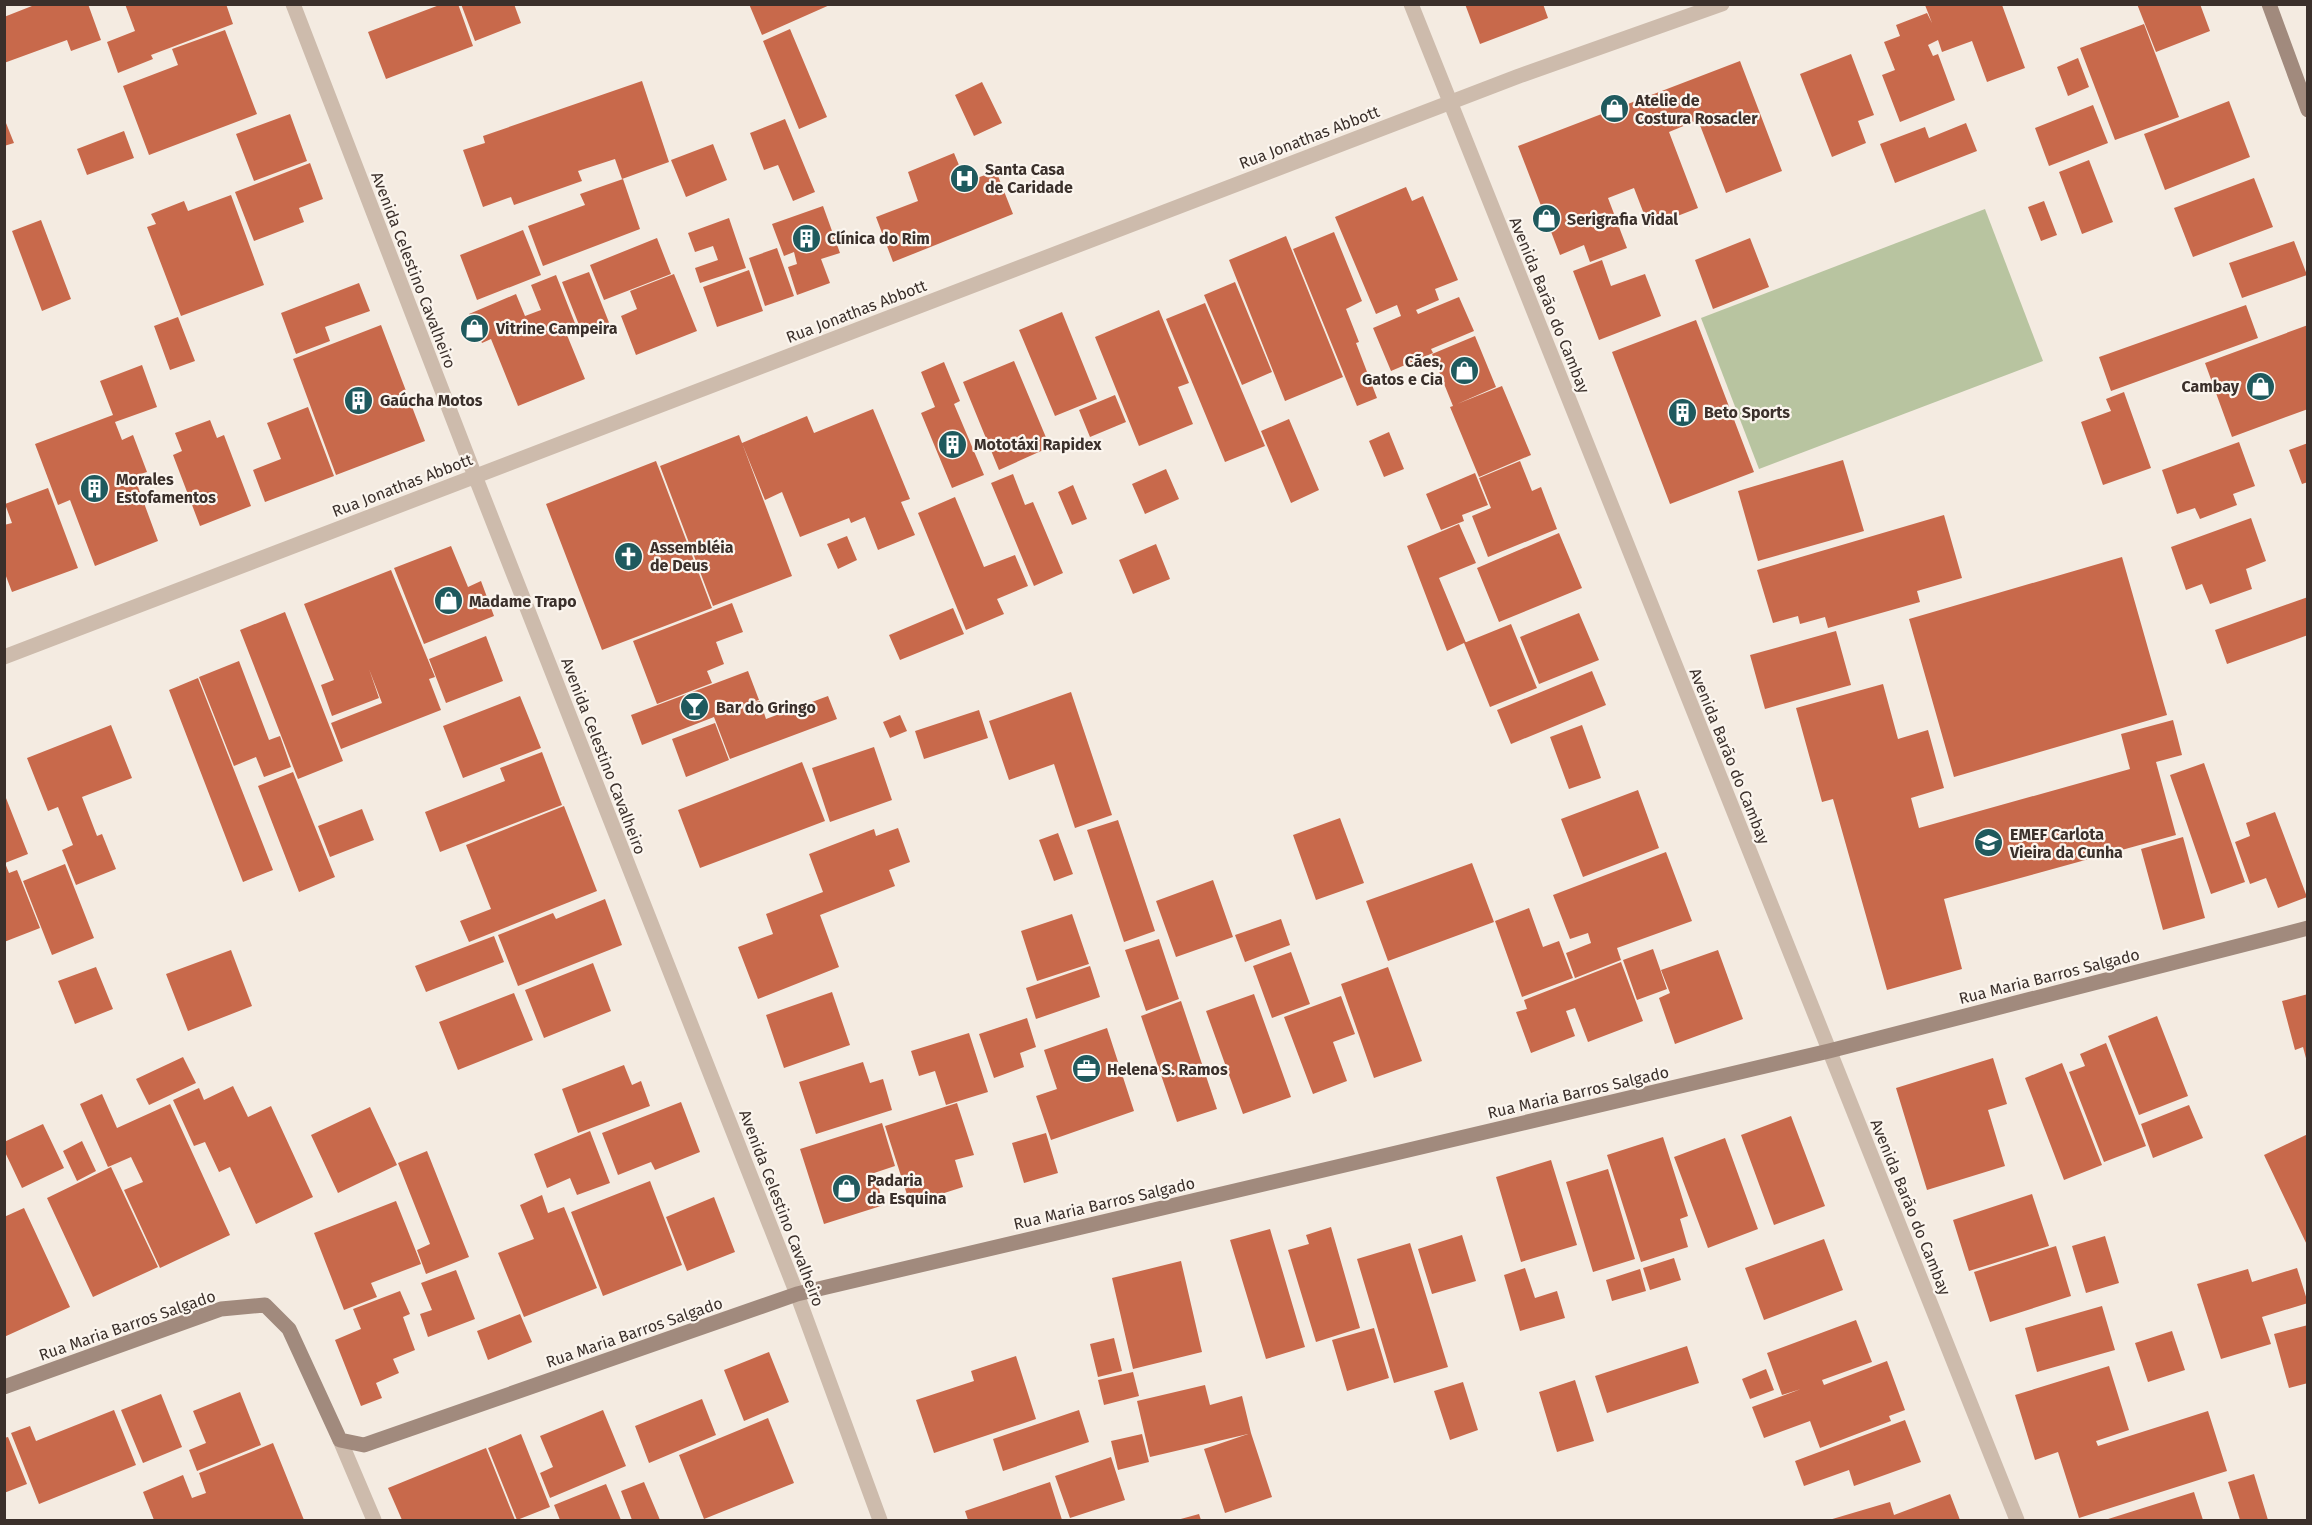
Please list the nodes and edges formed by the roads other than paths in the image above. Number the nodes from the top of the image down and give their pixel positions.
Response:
1 (293, 4) edge
2 (1412, 4) edge
3 (1722, 4) edge
4 (2269, 4) edge
5 (1449, 103) junction
6 (2307, 110) edge
7 (475, 476) junction
8 (4, 657) edge
9 (2307, 928) edge
10 (1828, 1051) junction
11 (796, 1294) junction
12 (4, 1387) edge
13 (340, 1440) junction
14 (374, 1521) edge
15 (880, 1521) edge
16 (2017, 1521) edge

1 - 7 street, Avenida Celestino Cavalheiro
2 - 5 street, Avenida Barão do Cambay
3 - 5 street, Rua Jonathas Abbott
4 - 6 street
5 - 7 street, Rua Jonathas Abbott
5 - 10 street, Avenida Barão do Cambay
7 - 8 street, Rua Jonathas Abbott
7 - 11 street, Avenida Celestino Cavalheiro
9 - 10 street, Rua Maria Barros Salgado
10 - 11 street, Rua Maria Barros Salgado
10 - 16 street, Avenida Barão do Cambay
11 - 13 street, Rua Maria Barros Salgado
11 - 15 street, Avenida Celestino Cavalheiro
12 - 13 street, Rua Maria Barros Salgado
13 - 14 street

